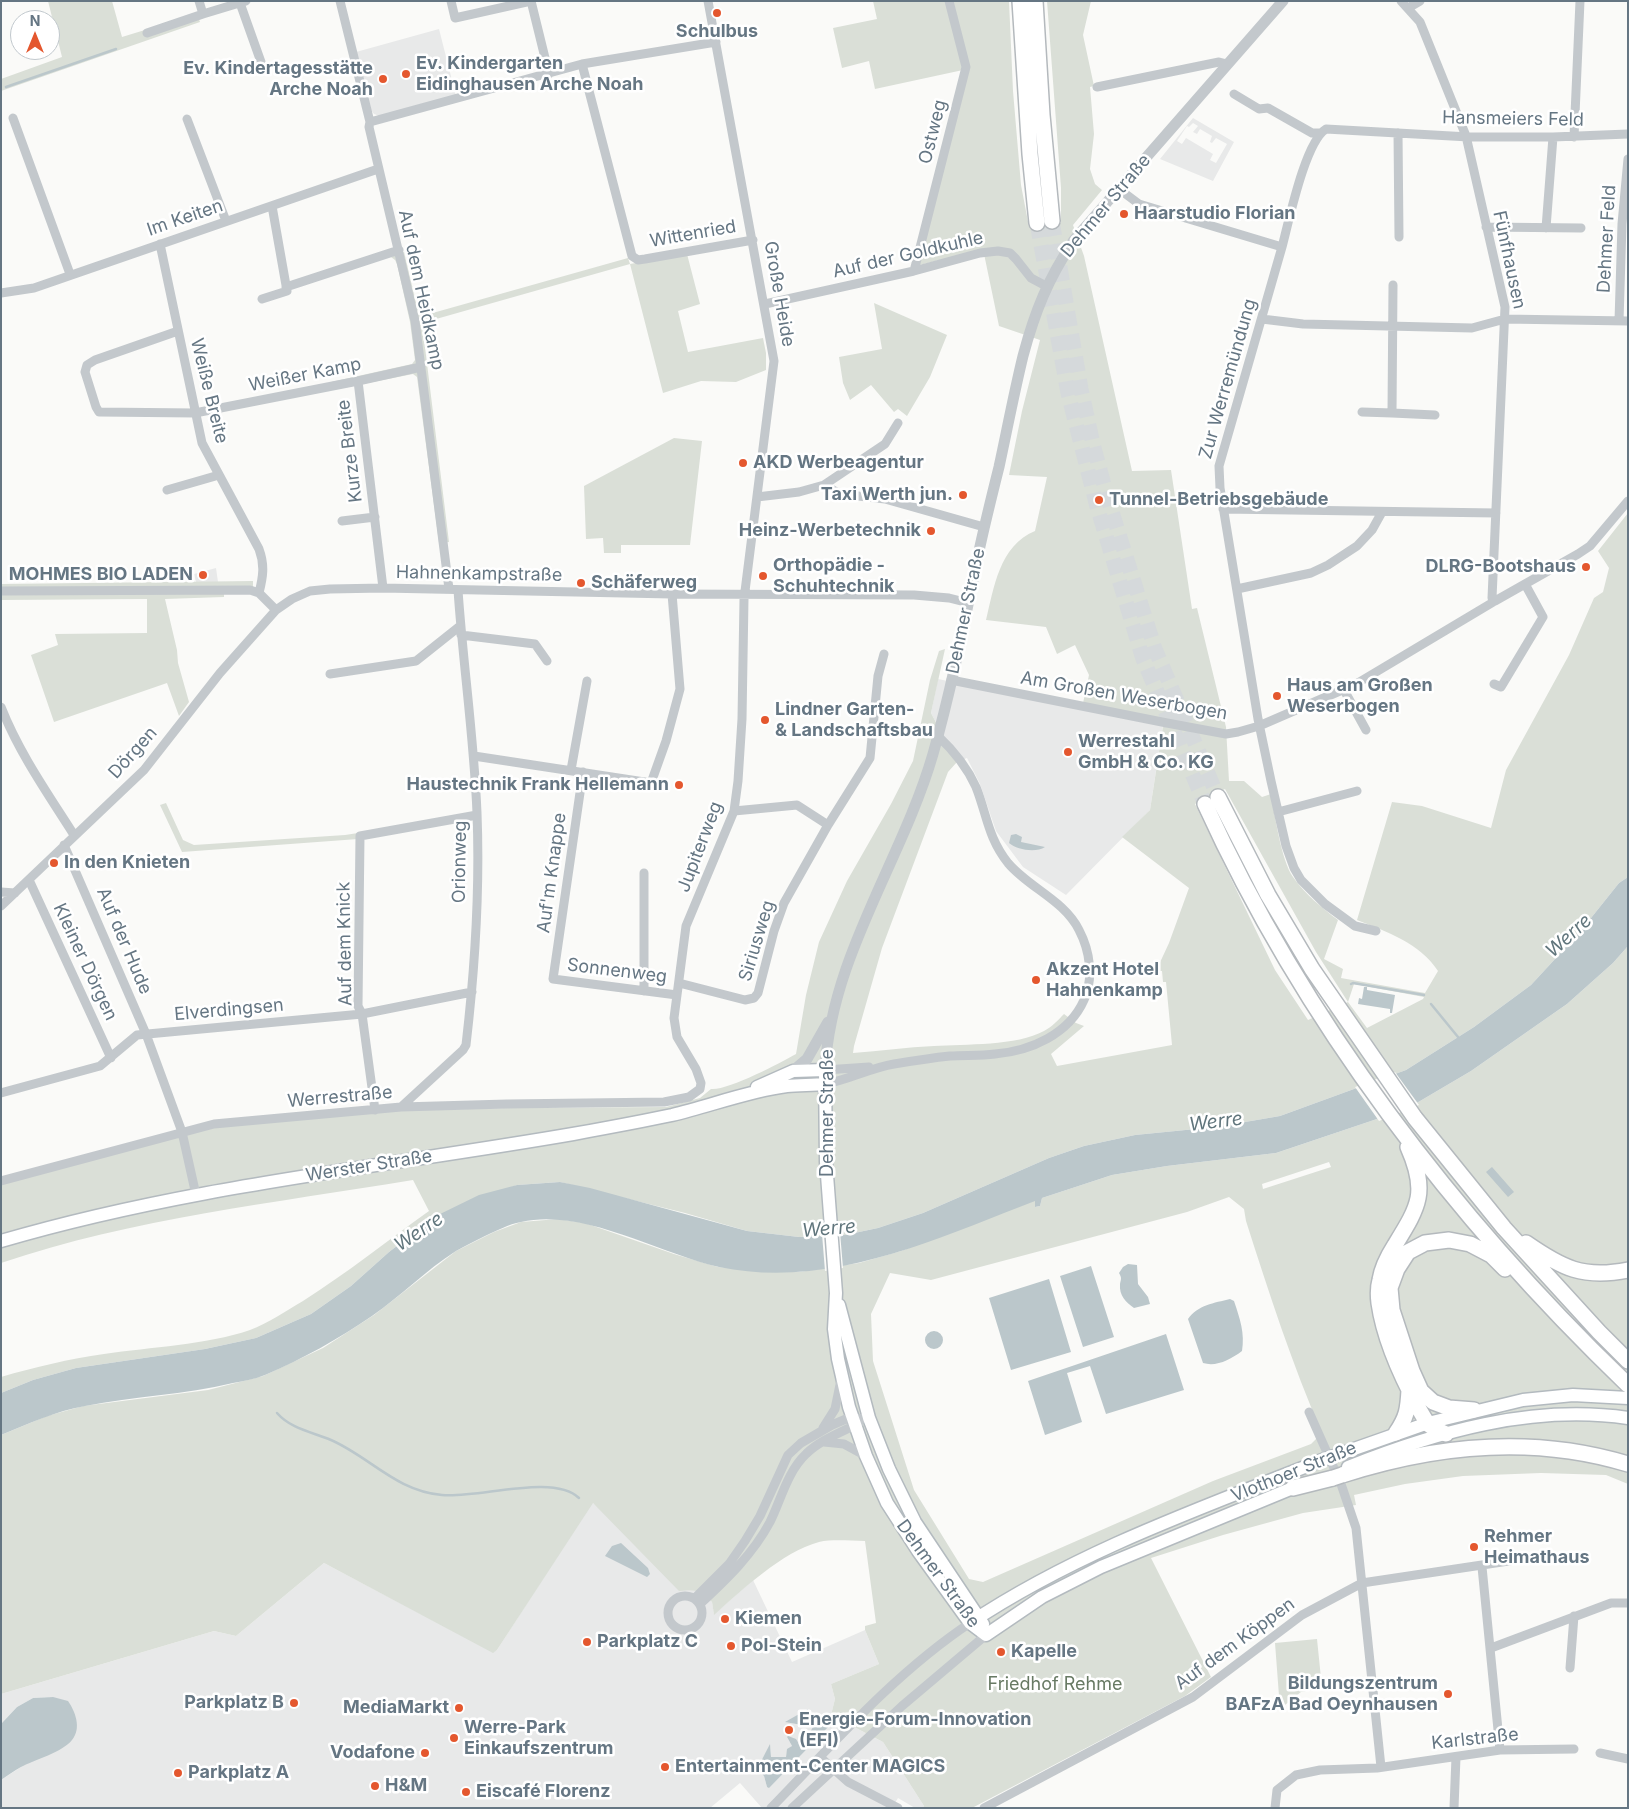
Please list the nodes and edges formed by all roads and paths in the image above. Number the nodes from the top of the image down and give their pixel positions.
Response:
1 (199, 1) edge
2 (340, 1) edge
3 (451, 1) edge
4 (531, 1) edge
5 (708, 1) edge
6 (949, 1) edge
7 (1020, 1) edge
8 (1035, 1) edge
9 (1283, 1) edge
10 (1420, 1) edge
11 (1580, 1) edge
12 (243, 2) edge
13 (1404, 5) edge
14 (203, 14) junction
15 (147, 33) dead end
16 (716, 42) junction
17 (261, 62) dead end
18 (582, 64) junction
19 (1227, 64) junction
20 (548, 74) junction
21 (1097, 87) dead end
22 (1234, 94) dead end
23 (13, 118) dead end
24 (187, 119) dead end
25 (370, 122) junction
26 (1398, 132) junction
27 (1320, 133) junction
28 (1628, 134) edge
29 (1466, 136) junction
30 (1574, 137) junction
31 (1553, 138) junction
32 (1628, 159) edge
33 (378, 168) junction
34 (1118, 189) junction
35 (272, 206) junction
36 (226, 221) junction
37 (1486, 227) junction
38 (1546, 228) junction
39 (1581, 228) dead end
40 (1399, 237) dead end
41 (753, 240) junction
42 (160, 244) junction
43 (1282, 246) junction
44 (399, 250) junction
45 (914, 271) junction
46 (70, 274) junction
47 (1393, 285) dead end
48 (1046, 286) junction
49 (286, 287) junction
50 (1, 292) edge
51 (262, 299) dead end
52 (765, 304) junction
53 (1262, 319) junction
54 (1505, 320) junction
55 (1623, 321) edge
56 (1393, 326) junction
57 (178, 331) junction
58 (421, 367) junction
59 (358, 381) junction
60 (1362, 412) dead end
61 (195, 413) junction
62 (1392, 413) junction
63 (1435, 415) dead end
64 (898, 423) dead end
65 (219, 476) junction
66 (824, 485) junction
67 (167, 490) dead end
68 (757, 496) junction
69 (1628, 501) edge
70 (1224, 509) junction
71 (1382, 512) junction
72 (1496, 514) junction
73 (375, 517) junction
74 (342, 521) dead end
75 (984, 527) junction
76 (1525, 584) junction
77 (384, 588) junction
78 (453, 589) junction
79 (1236, 589) junction
80 (1, 591) edge
81 (259, 592) junction
82 (672, 594) junction
83 (744, 594) junction
84 (1495, 601) junction
85 (969, 603) junction
86 (276, 610) junction
87 (460, 631) junction
88 (884, 654) dead end
89 (547, 661) dead end
90 (330, 674) dead end
91 (951, 680) junction
92 (587, 681) dead end
93 (1494, 684) dead end
94 (1344, 690) junction
95 (1, 708) edge
96 (1259, 726) junction
97 (1366, 730) dead end
98 (938, 736) junction
99 (474, 756) junction
100 (571, 770) junction
101 (583, 772) junction
102 (1357, 791) dead end
103 (734, 811) junction
104 (1278, 812) junction
105 (477, 815) junction
106 (828, 825) junction
107 (74, 835) junction
108 (64, 845) junction
109 (644, 873) dead end
110 (29, 880) junction
111 (1, 892) edge
112 (15, 893) junction
113 (1, 906) edge
114 (1376, 931) dead end
115 (553, 979) joint
116 (679, 983) junction
117 (644, 990) junction
118 (472, 992) junction
119 (677, 995) junction
120 (362, 1014) junction
121 (833, 1014) junction
122 (146, 1034) junction
123 (111, 1058) junction
124 (884, 1066) junction
125 (825, 1070) junction
126 (794, 1071) junction
127 (825, 1084) junction
128 (1, 1094) edge
129 (689, 1097) joint
130 (738, 1097) junction
131 (401, 1108) junction
132 (375, 1110) junction
133 (1400, 1130) junction
134 (182, 1132) junction
135 (1, 1182) edge
136 (196, 1194) junction
137 (1504, 1228) junction
138 (1, 1241) edge
139 (1628, 1270) edge
140 (836, 1293) junction
141 (1541, 1297) junction
142 (1628, 1361) edge
143 (841, 1377) junction
144 (1628, 1385) edge
145 (1408, 1390) junction
146 (1628, 1398) edge
147 (1474, 1410) junction
148 (1309, 1412) dead end
149 (1626, 1417) edge
150 (869, 1418) junction
151 (854, 1422) junction
152 (1428, 1423) junction
153 (821, 1430) junction
154 (1396, 1433) junction
155 (1446, 1434) junction
156 (824, 1442) junction
157 (866, 1456) junction
158 (1628, 1464) edge
159 (1337, 1474) junction
160 (1293, 1488) joint
161 (1522, 1559) dead end
162 (1482, 1566) junction
163 (1362, 1584) junction
164 (1628, 1603) edge
165 (1574, 1616) junction
166 (975, 1620) junction
167 (986, 1635) junction
168 (1491, 1648) junction
169 (1570, 1668) dead end
170 (1574, 1749) dead end
171 (1500, 1750) junction
172 (1600, 1753) dead end
173 (820, 1757) junction
174 (1456, 1757) junction
175 (1628, 1759) edge
176 (1381, 1767) junction
177 (833, 1770) junction
178 (771, 1808) edge
179 (792, 1808) edge
180 (898, 1808) edge
181 (984, 1808) edge
182 (1275, 1808) edge
183 (1454, 1808) edge

1 - 14 street
2 - 25 street, Auf dem Heidkamp
3 - 4 street
4 - 20 street
5 - 16 street, Große Heide
6 - 45 street, Ostweg
7 - 8 highway
9 - 19 street, Dehmer Straße
10 - 13 street
11 - 30 street
12 - 14 street
12 - 17 street
13 - 29 street, Fünfhausen
14 - 15 street
16 - 18 street
16 - 41 street, Große Heide
18 - 20 street
18 - 41 street, Wittenried
19 - 21 street
19 - 34 street, Dehmer Straße
20 - 25 street
22 - 27 street
23 - 46 street
24 - 36 street
25 - 33 street, Auf dem Heidkamp
26 - 27 street, Hansmeiers Feld
26 - 29 street, Hansmeiers Feld
26 - 40 street
27 - 43 street
28 - 30 street, Hansmeiers Feld
29 - 31 street, Hansmeiers Feld
29 - 37 street, Fünfhausen
30 - 31 street, Hansmeiers Feld
31 - 38 street
32 - 55 street, Dehmer Feld
33 - 35 street, Im Keiten
33 - 44 street, Auf dem Heidkamp
34 - 43 street
34 - 48 street, Dehmer Straße
35 - 36 street, Im Keiten
35 - 49 street
36 - 42 street, Im Keiten
37 - 38 street
37 - 54 street, Fünfhausen
38 - 39 street
41 - 52 street, Große Heide
42 - 46 street, Im Keiten
42 - 57 street, Weiße Breite
43 - 53 street, Zur Werremündung
44 - 49 street
44 - 58 street, Auf dem Heidkamp
45 - 48 street, Auf der Goldkuhle
45 - 52 street, Auf der Goldkuhle
46 - 50 street, Im Keiten
47 - 56 street
48 - 75 street, Dehmer Straße
49 - 51 street
52 - 68 street, Große Heide
53 - 56 street
53 - 70 street, Zur Werremündung
54 - 55 street
54 - 56 street
54 - 72 street, Fünfhausen
56 - 62 street
57 - 61 street, Weiße Breite
57 - 61 street, Weißer Kamp
58 - 59 street, Weißer Kamp
58 - 78 street, Auf dem Heidkamp
59 - 61 street, Weißer Kamp
59 - 73 street, Kurze Breite
60 - 62 street
61 - 65 street, Weiße Breite
62 - 63 street
64 - 66 street
65 - 67 street
65 - 81 street, Weiße Breite
66 - 68 street
66 - 75 street
68 - 83 street, Große Heide
69 - 76 street, Am Großen Weserbogen
70 - 71 street
70 - 79 street, Zur Werremündung
71 - 72 street
71 - 79 street
72 - 84 street, Fünfhausen
73 - 74 street, Kurze Breite
73 - 77 street, Kurze Breite
75 - 85 street, Dehmer Straße
76 - 84 street, Am Großen Weserbogen
76 - 93 street
77 - 78 street, Hahnenkampstraße
77 - 86 street, Hahnenkampstraße
78 - 82 street, Hahnenkampstraße
78 - 87 street, Orionweg
79 - 96 street, Zur Werremündung
80 - 81 street
81 - 86 street
82 - 83 street, Hahnenkampstraße
82 - 101 street
83 - 85 street, Hahnenkampstraße
83 - 103 street, Jupiterweg
84 - 94 street, Am Großen Weserbogen
85 - 91 street, Dehmer Straße
86 - 107 street, Dörgen
87 - 89 street
87 - 90 street
87 - 99 street, Orionweg
88 - 106 street, Siriusweg
91 - 96 street, Am Großen Weserbogen
91 - 98 street, Dehmer Straße
92 - 100 street
94 - 96 street, Am Großen Weserbogen
94 - 97 street
95 - 107 street
96 - 104 street, Zur Werremündung
98 - 121 street, Dehmer Straße
98 - 124 street
99 - 100 street
99 - 105 street, Orionweg
100 - 101 street
101 - 115 street, Auf'm Knappe
102 - 104 street
103 - 106 street
103 - 116 street, Jupiterweg
104 - 114 street, Zur Werremündung
105 - 118 street, Orionweg
105 - 120 street, Auf dem Knick
106 - 116 street, Siriusweg
107 - 108 street, Dörgen
108 - 110 street, Dörgen
108 - 122 street, Auf der Hude
109 - 117 street
110 - 112 street, Dörgen
110 - 123 street, Kleiner Dörgen
111 - 112 street
112 - 113 street, Dörgen
115 - 117 street, Sonnenweg
116 - 119 street, Jupiterweg
117 - 119 street, Sonnenweg
118 - 120 street, Elverdingsen
118 - 131 street, Orionweg
119 - 129 street, Jupiterweg
120 - 122 street, Elverdingsen
120 - 132 street, Auf dem Knick
121 - 125 street, Dehmer Straße
121 - 126 street
122 - 123 street, Elverdingsen
122 - 134 street, Auf der Hude
123 - 128 street, Elverdingsen
124 - 125 street
124 - 127 street
125 - 126 main road, Werster Straße
125 - 127 main road, Dehmer Straße
126 - 130 main road, Werster Straße
127 - 130 main road, Werster Straße
127 - 140 main road, Dehmer Straße
129 - 131 street, Werrestraße
130 - 136 main road, Werster Straße
131 - 132 street, Werrestraße
132 - 134 street, Werrestraße
133 - 137 highway
133 - 141 highway
133 - 145 highway
134 - 135 street, Werrestraße
134 - 136 street, Auf der Hude
136 - 138 main road, Werster Straße
137 - 139 highway
137 - 142 highway
140 - 143 main road, Dehmer Straße
140 - 150 main road, Dehmer Straße
141 - 144 highway
141 - 147 highway
143 - 151 main road, Dehmer Straße
143 - 153 street
145 - 152 highway
145 - 154 highway
146 - 147 main road, Vlothoer Straße
147 - 152 main road, Vlothoer Straße
148 - 163 street
149 - 155 main road, Vlothoer Straße
150 - 151 street
150 - 166 main road, Dehmer Straße
151 - 153 street
151 - 156 street
151 - 157 main road, Dehmer Straße
152 - 154 main road, Vlothoer Straße
152 - 155 highway
153 - 156 street
154 - 166 main road, Vlothoer Straße
155 - 159 main road, Vlothoer Straße
156 - 157 street
157 - 166 main road, Dehmer Straße
158 - 159 highway
159 - 160 highway
160 - 167 main road, Vlothoer Straße
161 - 162 street, Auf dem Köppen
162 - 163 street, Auf dem Köppen
162 - 168 street
163 - 176 street
163 - 181 street, Auf dem Köppen
164 - 165 street
165 - 168 street
165 - 169 street
166 - 167 main road, Dehmer Straße
166 - 173 street
167 - 177 street
168 - 171 street
170 - 171 street, Karlstraße
171 - 174 street, Karlstraße
172 - 175 street
173 - 177 street
173 - 178 street
174 - 176 street, Karlstraße
174 - 183 street
176 - 182 street, Karlstraße
177 - 179 street
177 - 180 street

